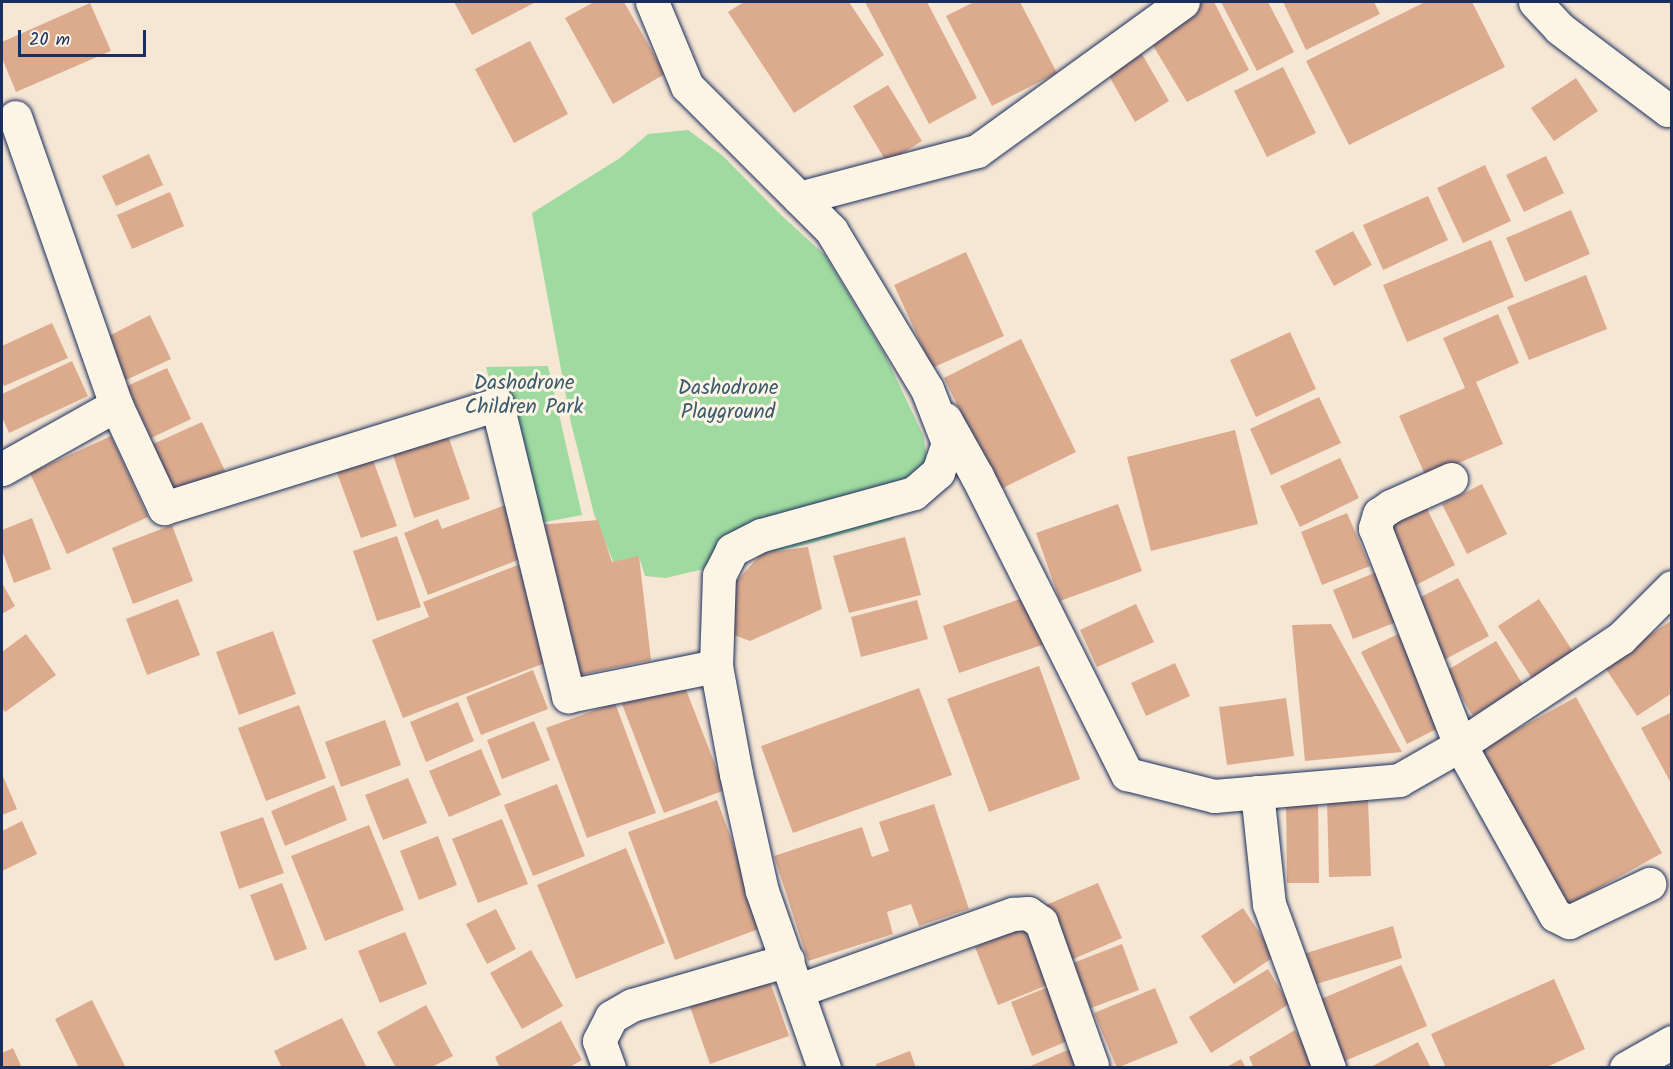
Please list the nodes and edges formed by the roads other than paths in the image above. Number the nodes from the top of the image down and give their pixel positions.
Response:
1 (652, 2) edge
2 (1183, 2) edge
3 (1535, 2) edge
4 (1671, 109) edge
5 (15, 117) dead end
6 (799, 198) junction
7 (927, 389) junction
8 (116, 405) junction
9 (2, 469) edge
10 (1451, 479) dead end
11 (1671, 587) edge
12 (716, 666) junction
13 (1460, 745) junction
14 (1257, 792) junction
15 (1649, 884) dead end
16 (794, 975) junction
17 (1670, 1047) edge
18 (1092, 1065) dead end
19 (609, 1068) edge
20 (824, 1068) edge
21 (1329, 1068) edge
22 (1626, 1068) edge

1 - 6 street
2 - 6 street
3 - 4 street
5 - 8 street
6 - 7 street
7 - 12 street
7 - 14 street
8 - 9 street
8 - 12 street
10 - 13 street
11 - 13 street
12 - 16 street
13 - 14 street
13 - 15 street
14 - 21 street
16 - 18 street
16 - 19 street
16 - 20 street
17 - 22 street

